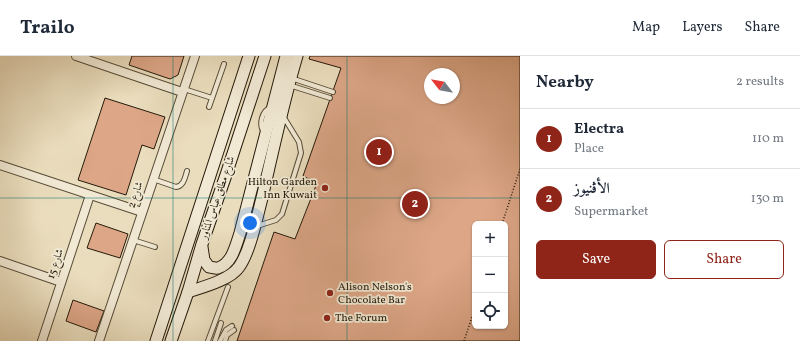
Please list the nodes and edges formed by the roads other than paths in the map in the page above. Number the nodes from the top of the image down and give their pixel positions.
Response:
1 (76, 56) edge
2 (195, 56) edge
3 (249, 56) edge
4 (265, 56) edge
5 (286, 56) edge
6 (297, 56) edge
7 (224, 64) dead end
8 (284, 80) junction
9 (183, 90) junction
10 (333, 92) dead end
11 (212, 98) junction
12 (330, 98) dead end
13 (209, 107) dead end
14 (282, 113) junction
15 (0, 165) edge
16 (187, 171) dead end
17 (153, 179) junction
18 (90, 195) junction
19 (142, 212) junction
20 (242, 224) junction
21 (255, 227) junction
22 (132, 240) junction
23 (202, 244) junction
24 (155, 247) dead end
25 (0, 261) edge
26 (61, 282) junction
27 (228, 287) dead end
28 (188, 292) junction
29 (217, 317) junction
30 (221, 324) junction
31 (231, 328) junction
32 (42, 341) edge
33 (99, 341) edge
34 (156, 341) edge
35 (171, 341) edge
36 (208, 341) edge
37 (215, 341) edge
38 (220, 341) edge
39 (224, 341) edge

1 - 9 street
2 - 9 street, شارع 2
3 - 34 street, شارع مطلق عباس المناور
4 - 23 street, شارع مطلق عباس المناور
5 - 8 street
6 - 8 street
7 - 11 lane
8 - 10 lane
8 - 12 lane
8 - 14 street
8 - 20 street
9 - 11 lane
9 - 17 street, شارع 2
11 - 13 lane
14 - 21 street
14 - 21 lane
15 - 18 street
16 - 17 lane
17 - 19 street, شارع 2
18 - 19 street
18 - 26 street, شارع 15
19 - 22 street, شارع 2
20 - 21 street
20 - 23 street
21 - 28 street
22 - 24 lane
22 - 33 street, شارع 2
23 - 28 street, شارع مطلق عباس المناور
25 - 26 street
26 - 32 street, شارع 15
27 - 29 lane
28 - 35 street, شارع مطلق عباس المناور
29 - 30 lane
29 - 36 lane
30 - 31 lane
30 - 37 lane
31 - 38 lane
31 - 39 lane

